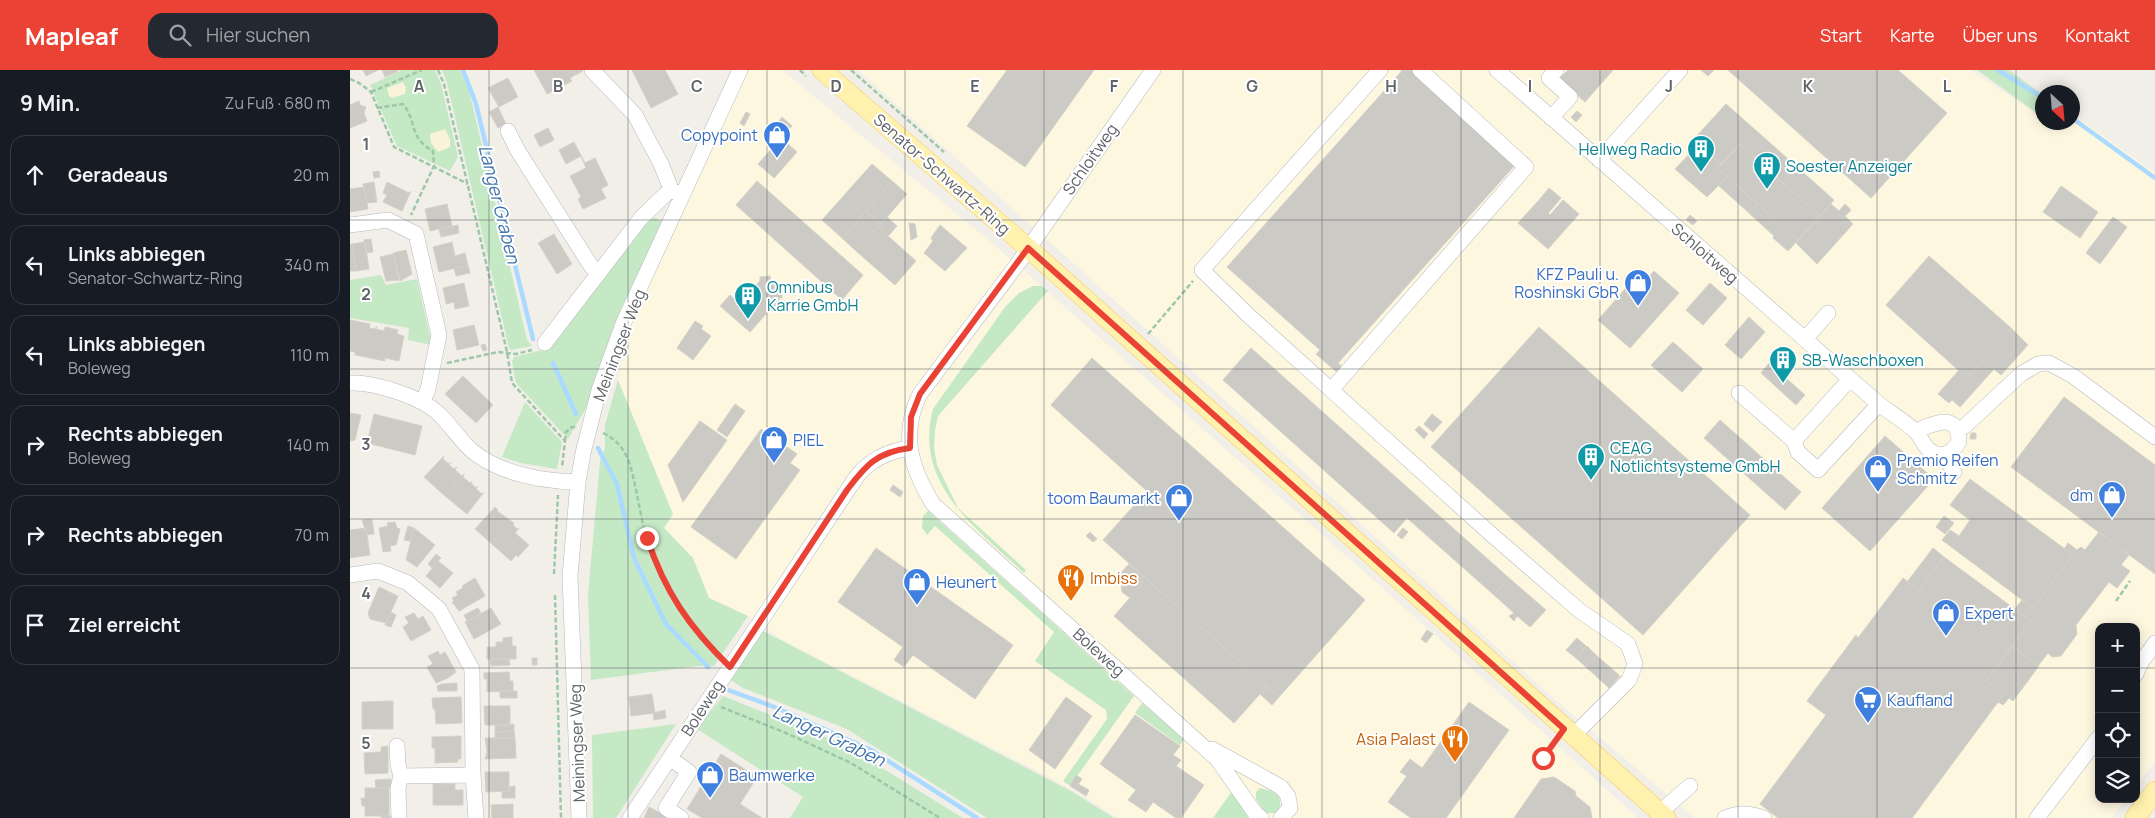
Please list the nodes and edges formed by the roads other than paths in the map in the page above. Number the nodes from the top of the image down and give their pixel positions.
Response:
1 (592, 70) edge
2 (740, 70) edge
3 (822, 70) edge
4 (1153, 70) edge
5 (1380, 70) edge
6 (1420, 70) edge
7 (1497, 70) edge
8 (1556, 70) edge
9 (1680, 70) edge
10 (1551, 118) junction
11 (508, 130) dead end
12 (1599, 160) junction
13 (676, 193) junction
14 (350, 225) edge
15 (1028, 248) junction
16 (599, 273) junction
17 (1828, 312) dead end
18 (1805, 339) junction
19 (538, 347) road end
20 (1850, 379) junction
21 (350, 383) edge
22 (1332, 389) junction
23 (1739, 393) dead end
24 (423, 401) junction
25 (1878, 404) junction
26 (1957, 430) junction
27 (1916, 431) junction
28 (2155, 437) edge
29 (1794, 441) junction
30 (910, 448) junction
31 (1944, 455) junction
32 (1954, 472) dead end
33 (578, 482) junction
34 (350, 575) edge
35 (2155, 643) edge
36 (2138, 668) edge
37 (1569, 732) junction
38 (1198, 742) junction
39 (2095, 742) edge
40 (397, 746) dead end
41 (670, 758) junction
42 (473, 775) junction
43 (401, 776) junction
44 (1690, 786) dead end
45 (2155, 791) edge
46 (1663, 815) edge
47 (399, 818) edge
48 (476, 818) edge
49 (579, 818) edge
50 (630, 818) edge
51 (681, 818) edge
52 (1261, 818) edge
53 (1282, 818) edge
54 (1725, 818) edge
55 (1764, 818) edge
56 (2037, 818) edge
57 (2135, 818) edge

1 - 13 street
2 - 13 street, Meiningser Weg
3 - 15 main road, Senator-Schwartz-Ring
4 - 15 street, Schloitweg
5 - 22 street
6 - 22 street
7 - 10 street, Schloitweg
8 - 10 street
9 - 12 street
10 - 12 street, Schloitweg
11 - 16 street
12 - 18 street, Schloitweg
13 - 16 street, Meiningser Weg
13 - 33 street, Meiningser Weg
14 - 24 street
15 - 30 street, Boleweg
15 - 37 main road, Senator-Schwartz-Ring
16 - 19 street, Meiningser Weg
17 - 18 street
18 - 20 street, Schloitweg
20 - 25 street, Schloitweg
20 - 29 street
21 - 24 street
22 - 37 street
23 - 29 street
24 - 33 street
25 - 27 street, Schloitweg
25 - 29 street
26 - 27 street
26 - 28 street
26 - 31 street
27 - 31 street, Schloitweg
30 - 38 street, Boleweg
30 - 41 street, Boleweg
31 - 32 street
33 - 49 street, Meiningser Weg
34 - 42 street
35 - 36 street
37 - 46 main road, Senator-Schwartz-Ring
38 - 52 street, Boleweg
38 - 53 street, Boleweg
39 - 56 street
40 - 43 street
41 - 50 street, Boleweg
41 - 51 street
42 - 43 street
42 - 48 street
43 - 47 street
44 - 46 street
45 - 57 main road
54 - 55 street

